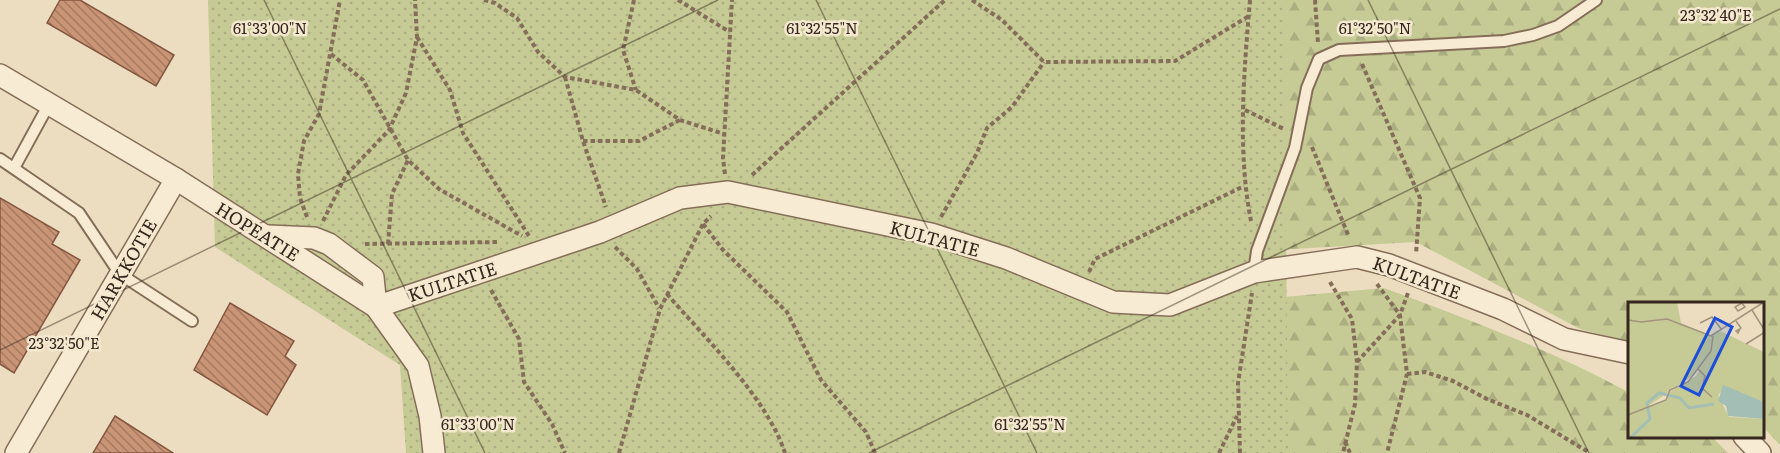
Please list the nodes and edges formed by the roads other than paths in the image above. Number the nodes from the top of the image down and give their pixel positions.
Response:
1 (1596, 0) edge
2 (0, 75) edge
3 (49, 104) junction
4 (0, 159) edge
5 (14, 168) junction
6 (176, 179) junction
7 (268, 236) junction
8 (1254, 272) junction
9 (120, 274) junction
10 (376, 306) junction
11 (192, 321) dead end
12 (1628, 352) edge
13 (1746, 438) edge
14 (16, 453) edge
15 (434, 453) edge
16 (1760, 453) edge

1 - 8 lane
2 - 3 street, HOPEATIE
3 - 5 lane
3 - 6 street, HOPEATIE
4 - 5 lane
5 - 9 lane
6 - 7 street, HOPEATIE
6 - 9 street, HARKKOTIE
7 - 10 street, HOPEATIE
7 - 10 street
8 - 10 street, KULTATIE
8 - 12 street, KULTATIE
9 - 11 lane
9 - 14 street, HARKKOTIE
10 - 15 street, HOPEATIE
13 - 16 street

